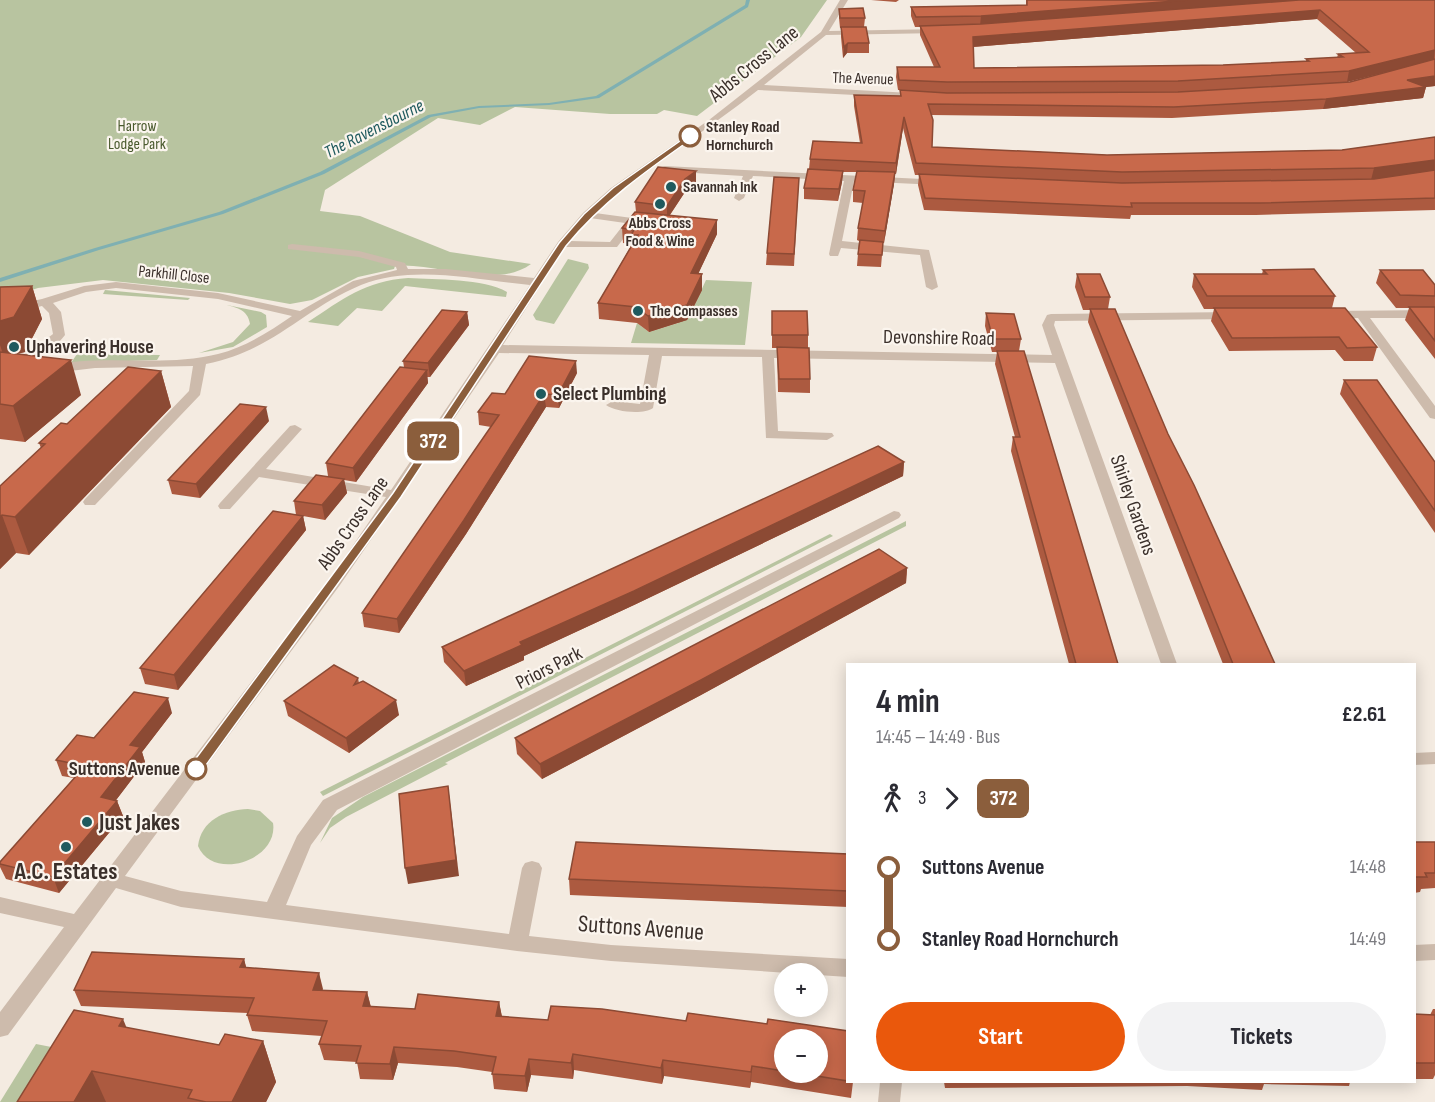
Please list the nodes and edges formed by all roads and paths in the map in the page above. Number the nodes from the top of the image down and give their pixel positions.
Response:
1 (844, 0) edge
2 (956, 30) edge
3 (824, 33) junction
4 (755, 87) junction
5 (924, 97) edge
6 (644, 168) junction
7 (749, 173) junction
8 (850, 178) junction
9 (954, 182) edge
10 (739, 198) dead end
11 (587, 215) junction
12 (562, 244) junction
13 (292, 247) dead end
14 (403, 272) junction
15 (538, 282) junction
16 (933, 287) dead end
17 (45, 302) junction
18 (0, 312) edge
19 (1435, 314) edge
20 (301, 315) junction
21 (1246, 315) edge
22 (1316, 315) edge
23 (1362, 315) junction
24 (495, 349) junction
25 (656, 352) junction
26 (768, 354) junction
27 (1060, 359) junction
28 (200, 361) junction
29 (0, 365) edge
30 (36, 372) edge
31 (613, 405) dead end
32 (1435, 415) edge
33 (295, 429) dead end
34 (827, 436) dead end
35 (256, 472) junction
36 (397, 495) junction
37 (90, 502) dead end
38 (225, 506) dead end
39 (894, 515) dead end
40 (1168, 663) edge
41 (1435, 758) edge
42 (1416, 759) edge
43 (532, 868) dead end
44 (113, 880) junction
45 (0, 905) edge
46 (274, 910) junction
47 (80, 923) junction
48 (517, 943) junction
49 (1435, 952) edge
50 (1416, 953) edge
51 (846, 968) edge
52 (0, 1028) edge
53 (891, 1083) edge
54 (889, 1102) edge

1 - 3 street, Abbs Cross Lane
2 - 3 street
3 - 4 street, Abbs Cross Lane
4 - 5 street, The Avenue
4 - 6 street, Abbs Cross Lane
6 - 7 street
6 - 11 street, Abbs Cross Lane
7 - 8 street
7 - 10 street
8 - 9 street
8 - 16 street
11 - 12 street, Abbs Cross Lane
11 - 12 street
12 - 15 street, Abbs Cross Lane
13 - 14 street
14 - 15 street
14 - 20 street
15 - 24 street, Abbs Cross Lane
17 - 18 street, Parkhill Close
17 - 20 street, Parkhill Close
17 - 29 street
19 - 23 street
20 - 28 street
21 - 27 street
22 - 23 street
23 - 32 street
24 - 25 street, Devonshire Road
24 - 36 street, Abbs Cross Lane
25 - 26 street, Devonshire Road
25 - 31 street
26 - 27 street, Devonshire Road
26 - 34 street
27 - 40 street, Shirley Gardens
28 - 30 street
28 - 37 street
33 - 35 street
35 - 36 street
35 - 38 street
36 - 44 street, Abbs Cross Lane
39 - 46 street, Priors Park
41 - 42 street
43 - 48 street
44 - 46 street, Suttons Avenue
44 - 47 street, Abbs Cross Lane
45 - 47 street
46 - 48 street, Suttons Avenue
47 - 52 street, Abbs Cross Lane
48 - 51 street, Suttons Avenue
49 - 50 street
53 - 54 street

